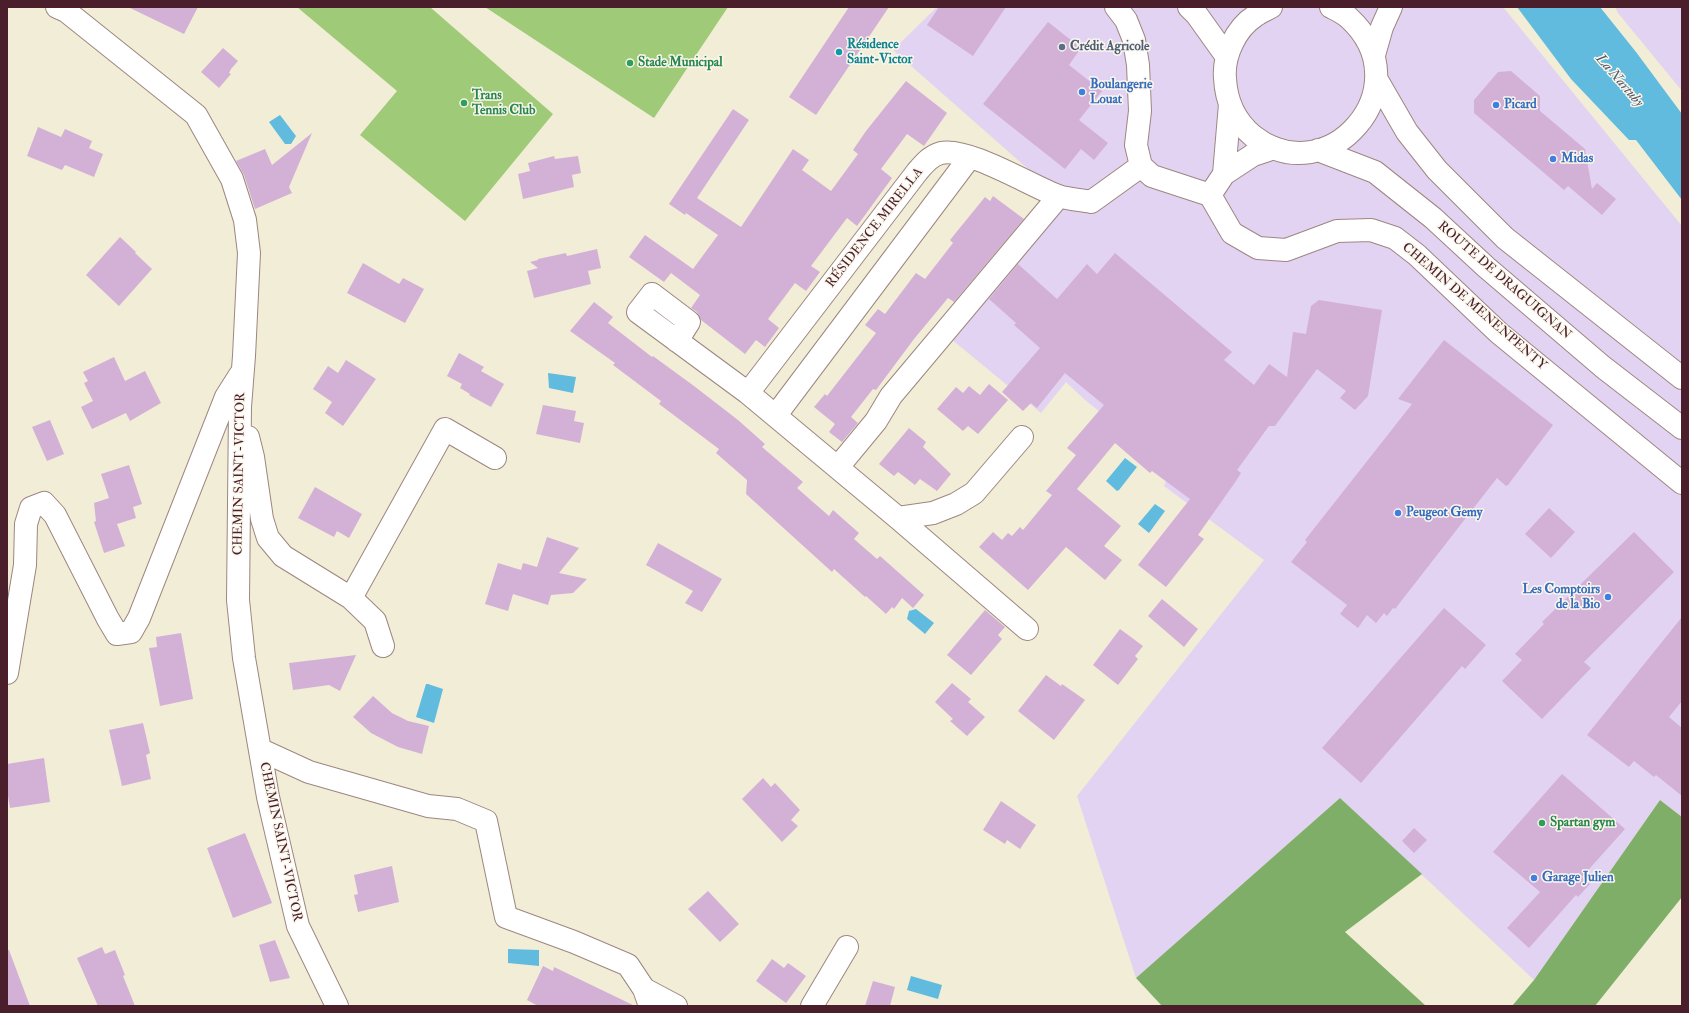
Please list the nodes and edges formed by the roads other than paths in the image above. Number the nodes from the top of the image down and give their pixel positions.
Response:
1 (57, 7) edge
2 (1116, 7) edge
3 (1189, 7) edge
4 (1272, 7) edge
5 (1331, 7) edge
6 (1391, 7) edge
7 (1374, 56) junction
8 (1227, 57) junction
9 (1376, 80) junction
10 (1230, 104) junction
11 (1274, 148) junction
12 (1318, 150) junction
13 (970, 157) junction
14 (1141, 166) junction
15 (1224, 174) junction
16 (1210, 195) junction
17 (1059, 196) junction
18 (677, 341) dead end
19 (243, 371) junction
20 (1682, 378) edge
21 (748, 393) junction
22 (240, 407) junction
23 (776, 415) junction
24 (1682, 428) edge
25 (1022, 437) dead end
26 (495, 458) dead end
27 (838, 467) junction
28 (1682, 483) edge
29 (898, 518) junction
30 (351, 598) junction
31 (1027, 629) dead end
32 (383, 646) dead end
33 (7, 673) edge
34 (261, 750) junction
35 (847, 947) dead end
36 (647, 997) edge
37 (337, 1006) edge
38 (676, 1006) edge
39 (812, 1006) edge

1 - 19 street, CHEMIN SAINT-VICTOR
2 - 14 street
3 - 8 street
4 - 8 street
5 - 7 street
6 - 7 street
7 - 9 street
8 - 10 street
9 - 12 street
9 - 20 street
10 - 11 street
10 - 15 street
11 - 12 street
11 - 15 street
12 - 24 street, ROUTE DE DRAGUIGNAN
13 - 17 street, RÉSIDENCE MIRELLA
13 - 21 street, RÉSIDENCE MIRELLA
13 - 23 street
14 - 16 street
14 - 17 street, RÉSIDENCE MIRELLA
15 - 16 street
16 - 28 street, CHEMIN DE MENENPENTY
17 - 27 street
18 - 21 street
19 - 22 street, CHEMIN SAINT-VICTOR
19 - 33 street
21 - 23 street
22 - 30 street
22 - 34 street, CHEMIN SAINT-VICTOR
23 - 27 street
25 - 29 street
26 - 30 street
27 - 29 street
29 - 31 street
30 - 32 street
34 - 36 street
34 - 37 street, CHEMIN SAINT-VICTOR
35 - 39 street
36 - 38 street

